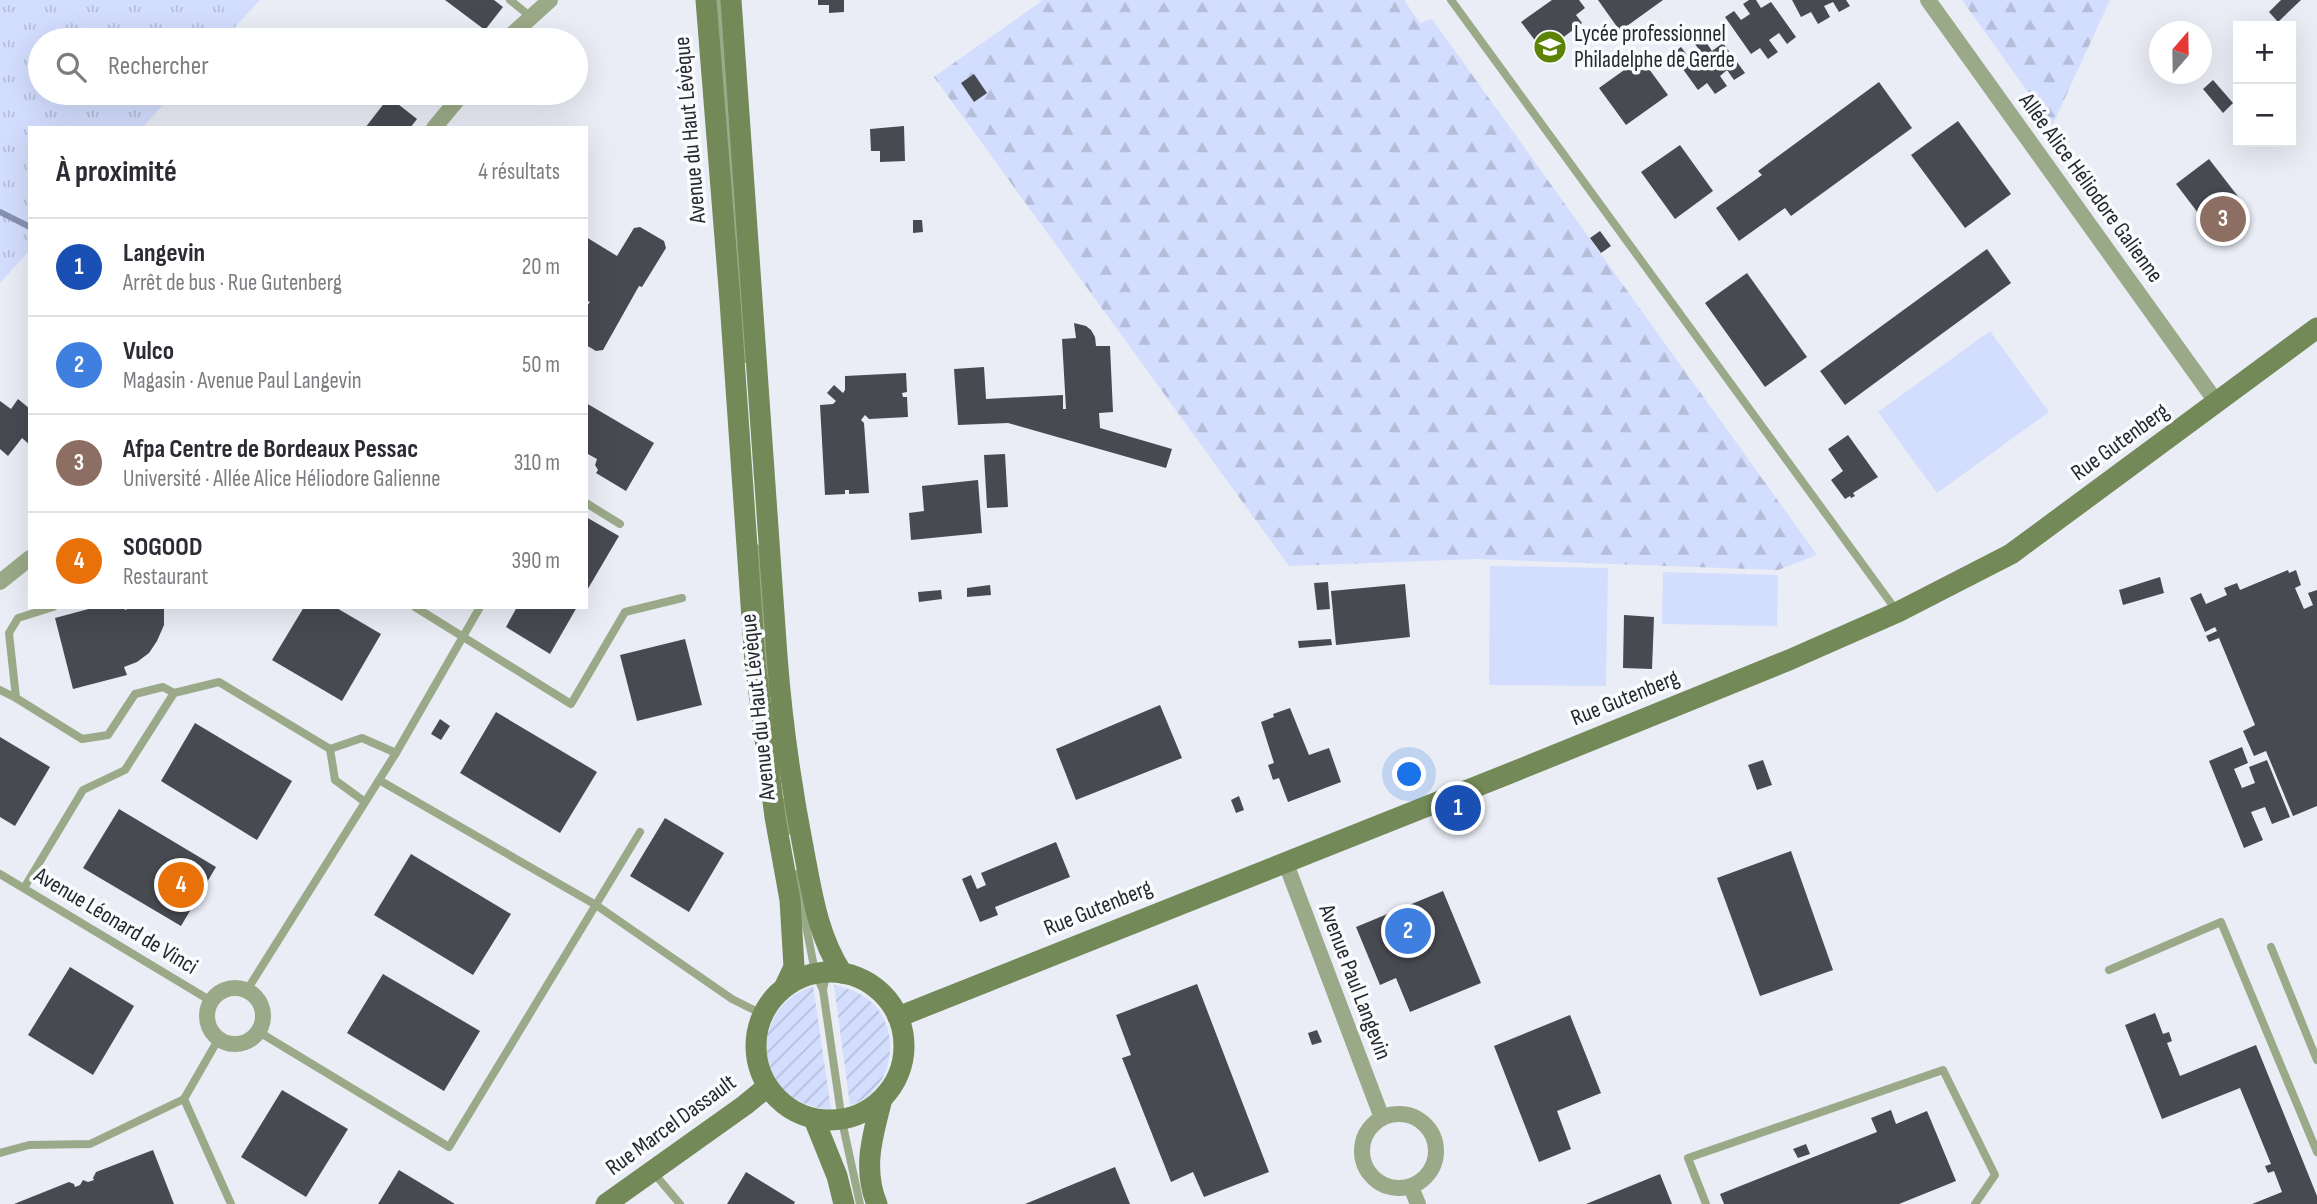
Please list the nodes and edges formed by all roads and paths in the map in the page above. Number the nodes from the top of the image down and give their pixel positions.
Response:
1 (510, 0) edge
2 (550, 0) edge
3 (706, 0) edge
4 (717, 0) edge
5 (731, 0) edge
6 (1451, 0) edge
7 (1928, 0) edge
8 (531, 17) junction
9 (519, 28) edge
10 (453, 105) edge
11 (436, 126) edge
12 (2317, 328) edge
13 (745, 367) dead end
14 (2217, 403) junction
15 (753, 429) dead end
16 (762, 450) junction
17 (588, 504) edge
18 (744, 507) junction
19 (620, 524) dead end
20 (28, 560) edge
21 (0, 582) edge
22 (682, 598) dead end
23 (47, 609) edge
24 (418, 609) edge
25 (480, 609) edge
26 (1898, 612) junction
27 (463, 638) junction
28 (0, 690) edge
29 (174, 693) junction
30 (16, 698) junction
31 (330, 748) junction
32 (396, 753) junction
33 (379, 780) junction
34 (780, 784) dead end
35 (783, 798) dead end
36 (365, 802) junction
37 (640, 832) dead end
38 (789, 839) dead end
39 (1285, 862) junction
40 (794, 865) dead end
41 (0, 874) edge
42 (24, 888) junction
43 (596, 905) junction
44 (2271, 947) dead end
45 (2109, 971) dead end
46 (827, 972) junction
47 (785, 986) junction
48 (247, 990) junction
49 (211, 1001) junction
50 (762, 1014) junction
51 (898, 1017) junction
52 (258, 1032) junction
53 (219, 1038) junction
54 (2317, 1060) edge
55 (767, 1087) junction
56 (184, 1099) junction
57 (883, 1099) junction
58 (1382, 1118) junction
59 (814, 1119) junction
60 (842, 1121) junction
61 (2317, 1152) edge
62 (0, 1153) edge
63 (652, 1171) junction
64 (1411, 1187) junction
65 (231, 1204) edge
66 (606, 1204) edge
67 (680, 1204) edge
68 (844, 1204) edge
69 (860, 1204) edge
70 (877, 1204) edge
71 (1418, 1204) edge
72 (1706, 1204) edge
73 (1975, 1204) edge

1 - 8 lane
2 - 8 street
3 - 18 main road, Avenue du Haut Lévèque
4 - 13 lane, Avenue du Haut Lévèque
5 - 16 main road, Avenue du Haut Lévèque
6 - 26 lane
7 - 14 street, Allée Alice Héliodore Galienne
8 - 9 street
10 - 11 street
12 - 14 main road, Rue Gutenberg
14 - 26 main road, Rue Gutenberg
15 - 16 lane, Avenue du Haut Lévèque
16 - 46 main road, Avenue du Haut Lévèque
17 - 19 lane
18 - 34 lane, Avenue du Haut Lévèque
18 - 47 main road, Avenue du Haut Lévèque
20 - 21 street
22 - 27 lane
23 - 30 lane
24 - 27 lane
25 - 27 lane
26 - 39 main road, Rue Gutenberg
27 - 32 lane
28 - 30 lane
29 - 30 lane
29 - 31 lane
29 - 42 lane
31 - 32 lane
31 - 36 lane
32 - 33 lane
33 - 36 lane
33 - 43 lane
35 - 38 lane, Avenue du Haut Lévèque
36 - 48 lane
37 - 43 lane
39 - 51 main road, Rue Gutenberg
39 - 58 street, Avenue Paul Langevin
40 - 46 lane, Avenue du Haut Lévèque
41 - 42 lane, Avenue Léonard de Vinci
42 - 49 lane, Avenue Léonard de Vinci
43 - 50 lane
43 - 52 lane
44 - 54 lane
45 - 61 lane
46 - 47 main road
46 - 51 main road
46 - 60 lane, Avenue du Haut Lévèque
47 - 50 main road
48 - 49 street
48 - 52 street
49 - 53 street
50 - 55 main road
51 - 57 main road
52 - 53 street
53 - 56 lane
55 - 59 main road
55 - 63 main road, Rue Marcel Dassault
56 - 62 lane
56 - 65 lane
57 - 60 main road
57 - 70 main road
58 - 64 street
58 - 64 street
59 - 60 main road
59 - 68 main road
60 - 69 lane, Avenue du Haut Lévèque
63 - 66 main road, Rue Marcel Dassault
63 - 67 lane
64 - 71 street
72 - 73 lane

